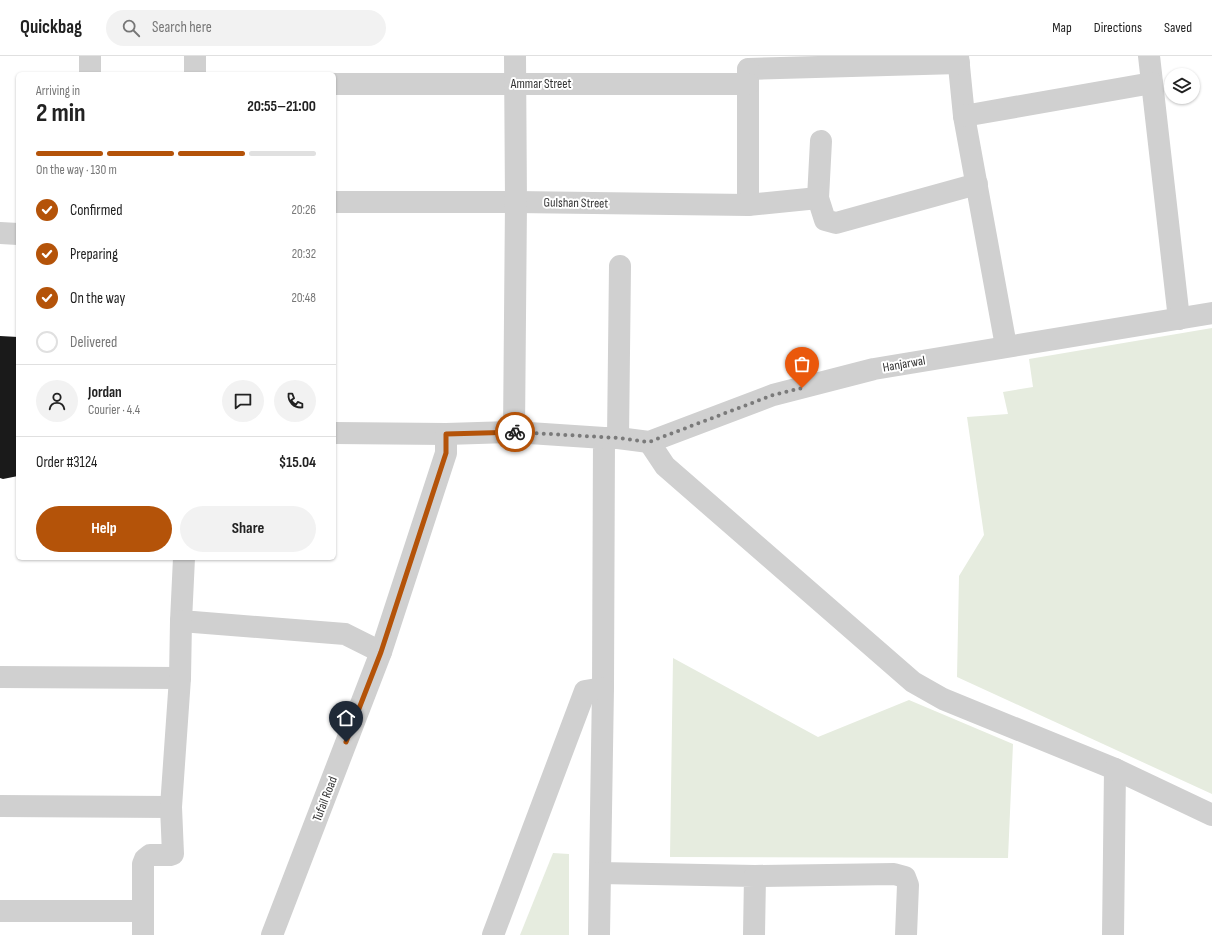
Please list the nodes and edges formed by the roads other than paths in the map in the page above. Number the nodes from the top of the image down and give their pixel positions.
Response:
1 (90, 56) edge
2 (195, 56) edge
3 (515, 56) edge
4 (1149, 56) edge
5 (959, 60) edge
6 (748, 70) edge
7 (90, 72) edge
8 (195, 72) edge
9 (1152, 83) junction
10 (336, 84) edge
11 (515, 84) junction
12 (964, 116) junction
13 (822, 141) dead end
14 (977, 184) junction
15 (818, 198) junction
16 (336, 202) edge
17 (516, 202) junction
18 (748, 205) junction
19 (0, 233) edge
20 (16, 234) edge
21 (620, 266) dead end
22 (1212, 313) edge
23 (1179, 319) junction
24 (1006, 346) junction
25 (514, 432) junction
26 (336, 433) edge
27 (446, 434) junction
28 (611, 438) junction
29 (649, 442) junction
30 (184, 560) edge
31 (181, 621) junction
32 (381, 652) junction
33 (0, 677) edge
34 (180, 678) junction
35 (603, 688) junction
36 (1115, 769) junction
37 (0, 806) edge
38 (171, 807) junction
39 (1212, 815) edge
40 (600, 873) junction
41 (755, 876) junction
42 (0, 911) edge
43 (143, 911) junction
44 (143, 935) edge
45 (272, 935) edge
46 (493, 935) edge
47 (599, 935) edge
48 (754, 935) edge
49 (906, 935) edge
50 (1113, 935) edge

1 - 7 street
2 - 8 street
3 - 11 street
4 - 9 street
5 - 6 street, Ammar Street
5 - 12 street
6 - 11 street, Ammar Street
6 - 18 street
9 - 12 street
9 - 23 street
10 - 11 street, Ammar Street
11 - 17 street
12 - 14 street
13 - 15 street
14 - 15 street
14 - 24 street
15 - 18 street, Gulshan Street
16 - 17 street, Gulshan Street
17 - 18 street, Gulshan Street
17 - 25 street
19 - 20 street
21 - 28 street
22 - 23 street, Hanjarwal
23 - 24 street, Hanjarwal
24 - 29 street, Hanjarwal
25 - 27 street, Hanjarwal
25 - 28 street, Hanjarwal
26 - 27 street, Hanjarwal
27 - 32 street, Tufail Road
28 - 29 street, Hanjarwal
28 - 35 street
29 - 36 street
30 - 31 street
31 - 32 street
31 - 34 street
32 - 45 street, Tufail Road
33 - 34 street
34 - 38 street
35 - 40 street
35 - 46 street
36 - 39 street
36 - 50 street
37 - 38 street
38 - 43 street
40 - 41 street
40 - 47 street
41 - 48 street
41 - 49 street
42 - 43 street
43 - 44 street

